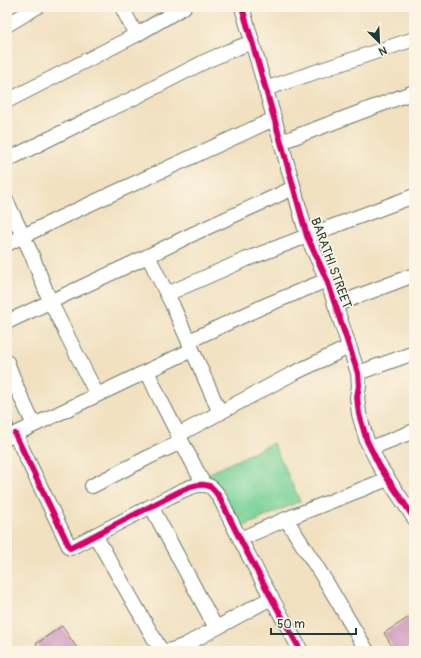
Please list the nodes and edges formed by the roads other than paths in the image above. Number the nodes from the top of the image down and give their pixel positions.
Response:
1 (37, 7) edge
2 (122, 7) edge
3 (184, 7) edge
4 (245, 8) edge
5 (7, 25) edge
6 (136, 35) junction
7 (414, 39) edge
8 (252, 42) junction
9 (265, 90) junction
10 (414, 92) edge
11 (7, 101) edge
12 (274, 119) junction
13 (281, 142) junction
14 (7, 160) edge
15 (293, 188) junction
16 (414, 196) edge
17 (7, 202) edge
18 (307, 236) junction
19 (23, 237) junction
20 (7, 244) edge
21 (148, 256) junction
22 (414, 275) edge
23 (327, 280) junction
24 (167, 294) junction
25 (50, 301) junction
26 (335, 305) junction
27 (7, 322) edge
28 (191, 346) junction
29 (349, 346) junction
30 (414, 353) edge
31 (7, 362) edge
32 (147, 371) junction
33 (358, 373) junction
34 (96, 395) junction
35 (220, 413) junction
36 (34, 425) junction
37 (414, 431) edge
38 (11, 436) edge
39 (180, 439) junction
40 (371, 448) junction
41 (388, 479) junction
42 (204, 485) junction
43 (92, 486) dead end
44 (151, 506) junction
45 (413, 514) edge
46 (286, 519) junction
47 (95, 535) junction
48 (240, 540) junction
49 (271, 598) junction
50 (216, 628) junction
51 (301, 651) edge
52 (367, 651) edge

1 - 5 street
2 - 6 street
3 - 6 street
4 - 8 street, BARATHI STREET
6 - 11 street
7 - 9 street
8 - 9 street, BARATHI STREET
8 - 14 street
9 - 12 street, BARATHI STREET
10 - 13 street
12 - 13 street, BARATHI STREET
12 - 19 street
13 - 15 street, BARATHI STREET
15 - 18 street, BARATHI STREET
15 - 21 street
16 - 18 street
17 - 19 street
18 - 23 street, BARATHI STREET
18 - 24 street
19 - 20 street
19 - 25 street
21 - 24 street
21 - 25 street
22 - 26 street
23 - 26 street, BARATHI STREET
23 - 28 street
24 - 28 street
25 - 27 street
25 - 34 street
26 - 29 street, BARATHI STREET
28 - 32 street
28 - 35 street
29 - 33 street, BARATHI STREET
29 - 35 street
30 - 33 street
31 - 36 street
32 - 34 street
32 - 39 street
33 - 40 street, BARATHI STREET
34 - 36 street
35 - 39 street
36 - 38 street
37 - 40 street
38 - 47 street
39 - 42 street
39 - 43 street
40 - 41 street, BARATHI STREET
41 - 45 street, BARATHI STREET
41 - 46 street
42 - 44 street
42 - 48 street
44 - 47 street
44 - 50 street
46 - 48 street
46 - 52 street
47 - 50 street
48 - 49 street
49 - 50 street
49 - 51 street

